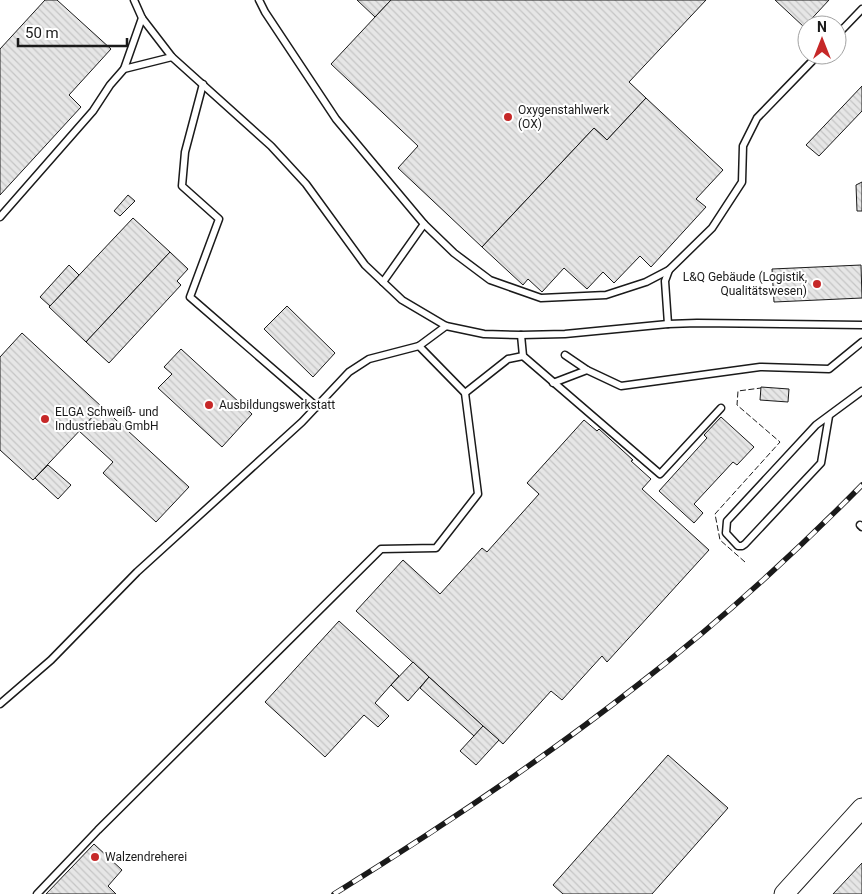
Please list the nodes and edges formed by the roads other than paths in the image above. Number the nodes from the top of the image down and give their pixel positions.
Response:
1 (134, 0) edge
2 (259, 0) edge
3 (862, 10) edge
4 (142, 18) junction
5 (847, 25) edge
6 (172, 57) junction
7 (808, 65) edge
8 (124, 68) junction
9 (203, 84) junction
10 (0, 217) edge
11 (424, 224) junction
12 (669, 270) junction
13 (383, 282) junction
14 (668, 324) junction
15 (862, 325) edge
16 (446, 326) junction
17 (522, 335) junction
18 (862, 342) edge
19 (419, 346) junction
20 (565, 355) dead end
21 (523, 356) junction
22 (587, 370) junction
23 (552, 383) junction
24 (862, 391) edge
25 (465, 393) junction
26 (317, 407) junction
27 (721, 408) dead end
28 (829, 416) junction
29 (0, 704) edge
30 (862, 808) edge
31 (37, 894) edge
32 (784, 894) edge

1 - 4 lane
2 - 11 lane
3 - 5 lane
4 - 6 lane
4 - 8 lane
6 - 8 lane
6 - 9 lane
7 - 12 lane
8 - 10 lane
9 - 13 lane
9 - 26 lane
11 - 12 lane
11 - 13 lane
12 - 14 lane
13 - 16 lane
14 - 15 lane
14 - 17 lane
16 - 17 lane
16 - 19 lane
17 - 21 lane
18 - 22 lane
19 - 25 lane
19 - 26 lane
20 - 22 lane
21 - 23 lane
21 - 25 lane
22 - 23 lane
23 - 27 lane
24 - 28 lane
25 - 31 lane
26 - 29 lane
28 - 28 lane
30 - 32 main road

